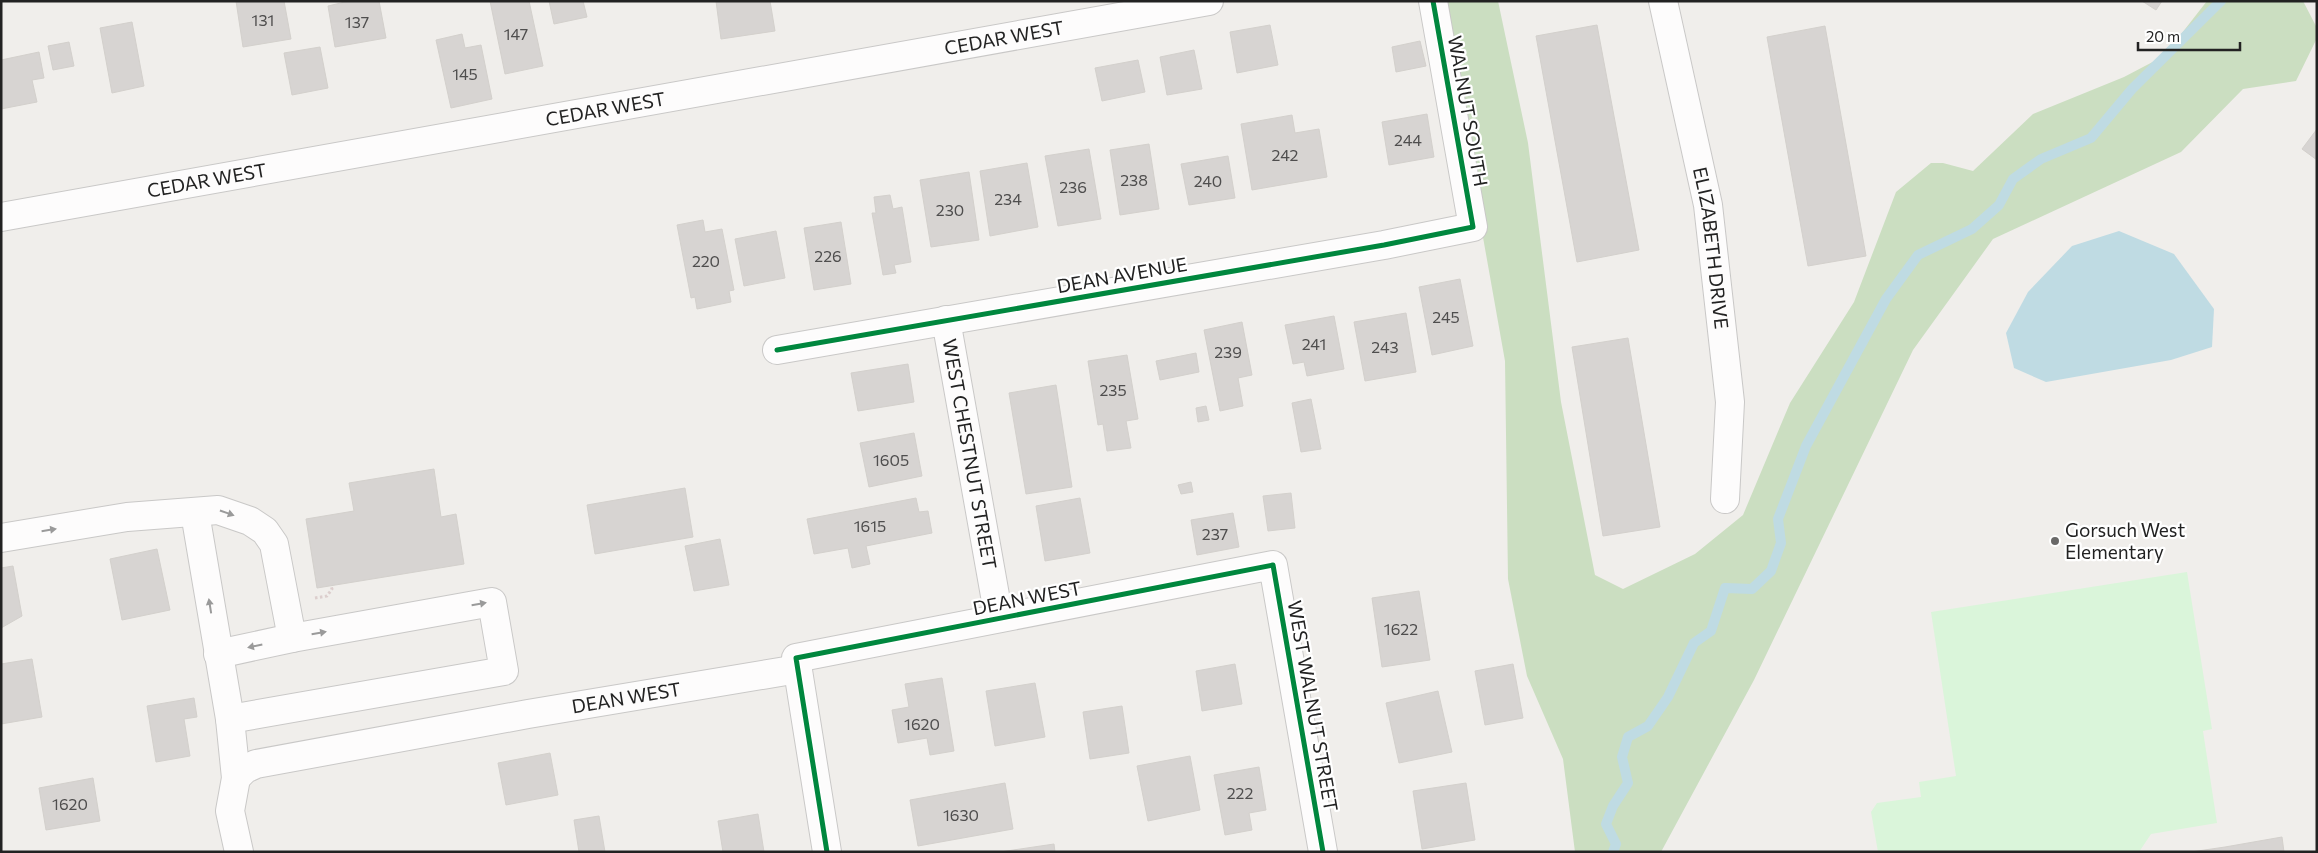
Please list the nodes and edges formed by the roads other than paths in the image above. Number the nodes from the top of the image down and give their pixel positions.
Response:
1 (1209, 1) edge
2 (1433, 1) edge
3 (1663, 1) edge
4 (1, 217) edge
5 (1473, 227) joint
6 (946, 320) junction
7 (777, 350) dead end
8 (1725, 499) dead end
9 (195, 513) junction
10 (1, 538) edge
11 (1273, 565) joint
12 (999, 618) junction
13 (292, 638) junction
14 (218, 654) junction
15 (798, 669) junction
16 (230, 719) junction
17 (236, 778) junction
18 (239, 852) edge
19 (828, 852) edge
20 (1323, 852) edge

1 - 4 street, CEDAR WEST
2 - 5 street, WALNUT SOUTH
3 - 8 street, ELIZABETH DRIVE
5 - 6 street, DEAN AVENUE
6 - 7 street, DEAN AVENUE
6 - 12 street, WEST CHESTNUT STREET
10 -> 9 street
9 -> 13 street
14 -> 9 street
11 - 12 street, DEAN WEST
11 - 20 street, WEST WALNUT STREET
12 - 15 street, DEAN WEST
13 -> 14 street
13 -> 16 street
14 - 16 street
15 - 17 street, DEAN WEST
15 - 19 street
16 - 17 street
17 - 18 street

